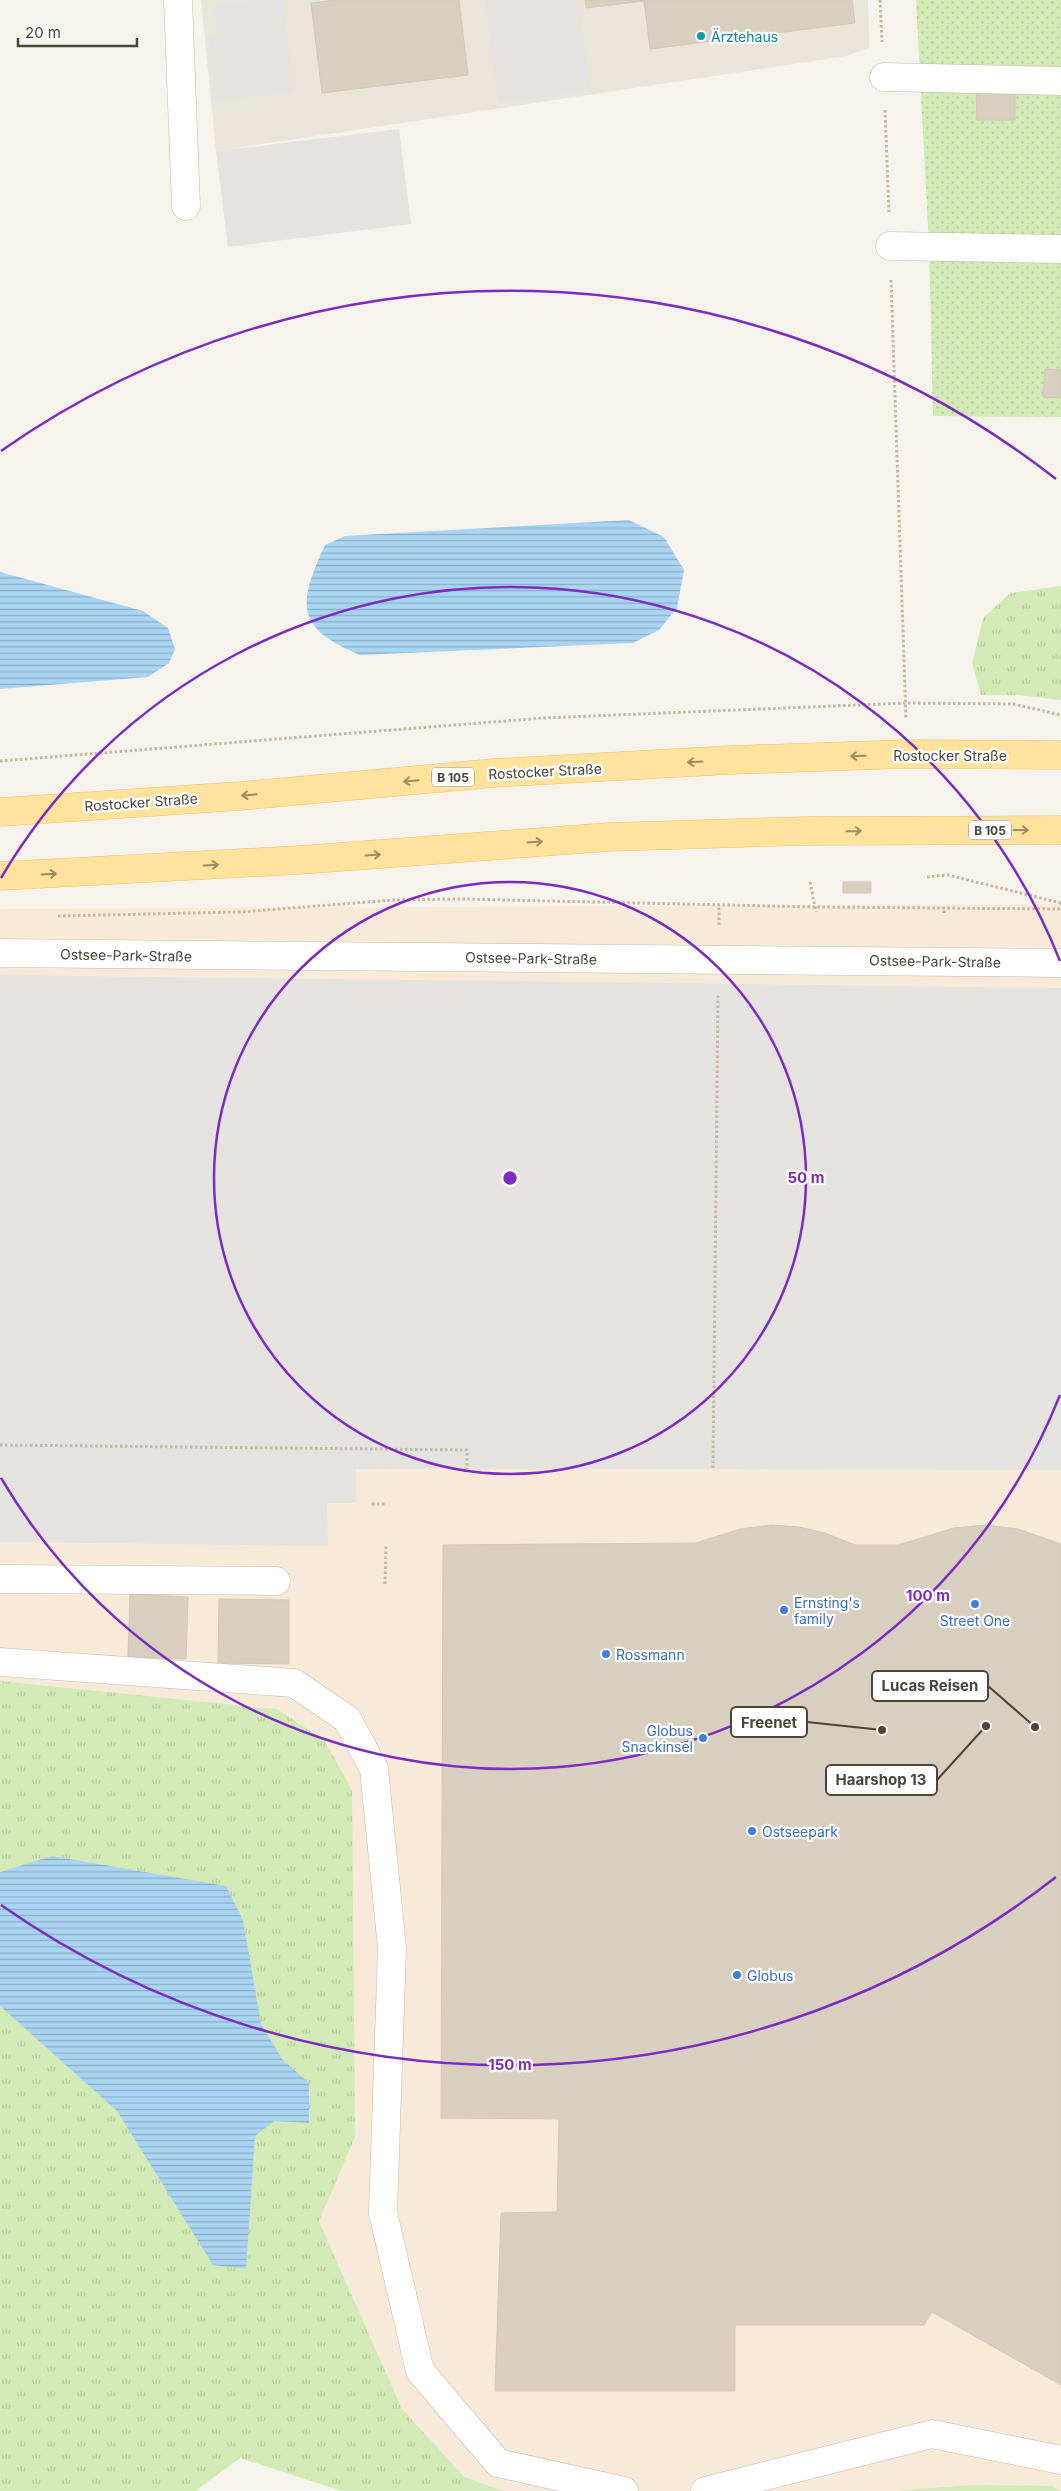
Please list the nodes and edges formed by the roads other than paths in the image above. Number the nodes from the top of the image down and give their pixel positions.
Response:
1 (178, 0) edge
2 (884, 77) road end
3 (1061, 81) edge
4 (186, 206) dead end
5 (890, 246) road end
6 (1061, 249) edge
7 (1061, 755) edge
8 (0, 812) edge
9 (1061, 830) edge
10 (0, 876) edge
11 (0, 954) edge
12 (1061, 963) edge
13 (0, 1579) edge
14 (276, 1581) dead end
15 (0, 1662) edge
16 (1061, 2460) edge
17 (624, 2491) edge
18 (705, 2491) edge

1 - 4 street
2 - 3 street
5 - 6 street
7 -> 8 main road, Rostocker Straße / B 105
10 -> 9 main road, B 105
11 - 12 street, Ostsee-Park-Straße
13 - 14 street
15 - 17 street
16 - 18 street

